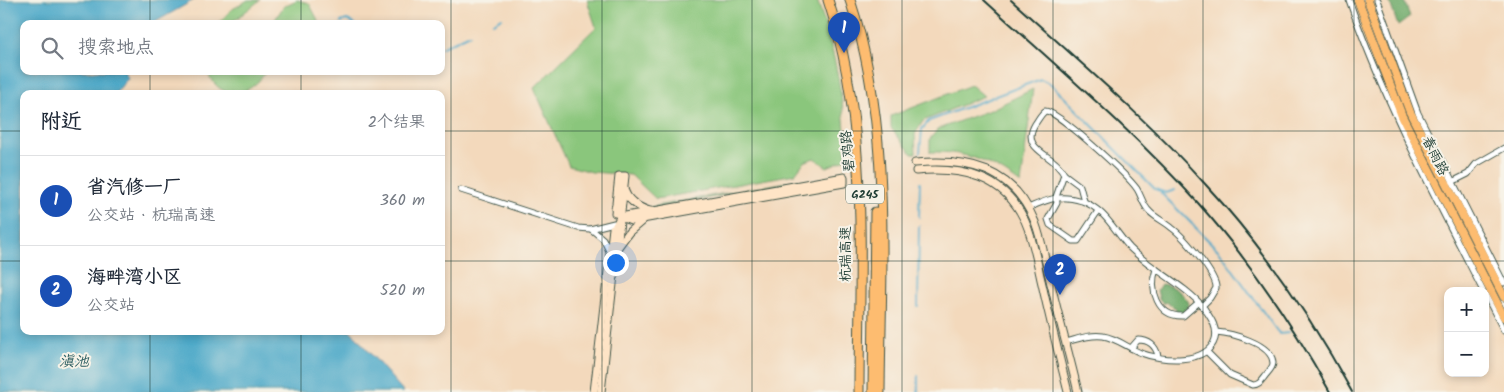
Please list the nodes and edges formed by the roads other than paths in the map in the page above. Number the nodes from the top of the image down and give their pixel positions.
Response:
1 (828, 0) edge
2 (834, 0) edge
3 (845, 0) edge
4 (850, 0) edge
5 (1348, 0) edge
6 (1358, 0) edge
7 (1368, 0) edge
8 (1377, 0) edge
9 (1504, 148) edge
10 (915, 163) joint
11 (916, 171) joint
12 (1064, 174) junction
13 (1452, 182) junction
14 (624, 186) junction
15 (461, 190) dead end
16 (1056, 197) junction
17 (1084, 201) junction
18 (615, 208) junction
19 (1028, 208) junction
20 (1098, 211) junction
21 (649, 215) junction
22 (620, 217) junction
23 (614, 223) junction
24 (590, 229) junction
25 (613, 232) junction
26 (614, 251) junction
27 (1156, 269) junction
28 (1504, 283) edge
29 (1481, 287) edge
30 (1504, 297) edge
31 (1489, 302) edge
32 (1200, 304) junction
33 (1504, 317) edge
34 (1504, 331) edge
35 (1216, 332) junction
36 (1066, 342) junction
37 (1131, 348) junction
38 (1207, 352) junction
39 (1158, 356) junction
40 (594, 392) edge
41 (601, 392) edge
42 (859, 392) edge
43 (864, 392) edge
44 (873, 392) edge
45 (881, 392) edge
46 (1068, 392) edge
47 (1078, 392) edge

1 - 42 highway, 杭瑞高速
2 - 43 highway, 碧鸡路 / G245
3 - 44 highway, 碧鸡路 / G245
4 - 45 highway
5 - 29 street
6 - 33 main road, 春雨路
7 - 30 main road, 春雨路
8 - 13 street
9 - 13 street
10 - 11 street
10 - 19 street
11 - 46 street
12 - 16 street
12 - 17 street
12 - 32 street
13 - 28 street
14 - 18 street
14 - 21 street
14 - 22 street
15 - 24 street
16 - 17 street
16 - 19 street
16 - 20 street
17 - 20 street
18 - 22 street
18 - 23 street
19 - 36 street
20 - 27 street
21 - 21 street
21 - 22 street
21 - 26 street
22 - 25 street
22 - 26 street
23 - 24 street
23 - 25 street
24 - 26 street
25 - 26 street
26 - 40 street
26 - 41 street
27 - 32 street
27 - 32 street
31 - 34 street
32 - 35 street
35 - 38 street
35 - 38 street
36 - 37 street
36 - 47 street
37 - 39 street
37 - 39 street
38 - 39 street

